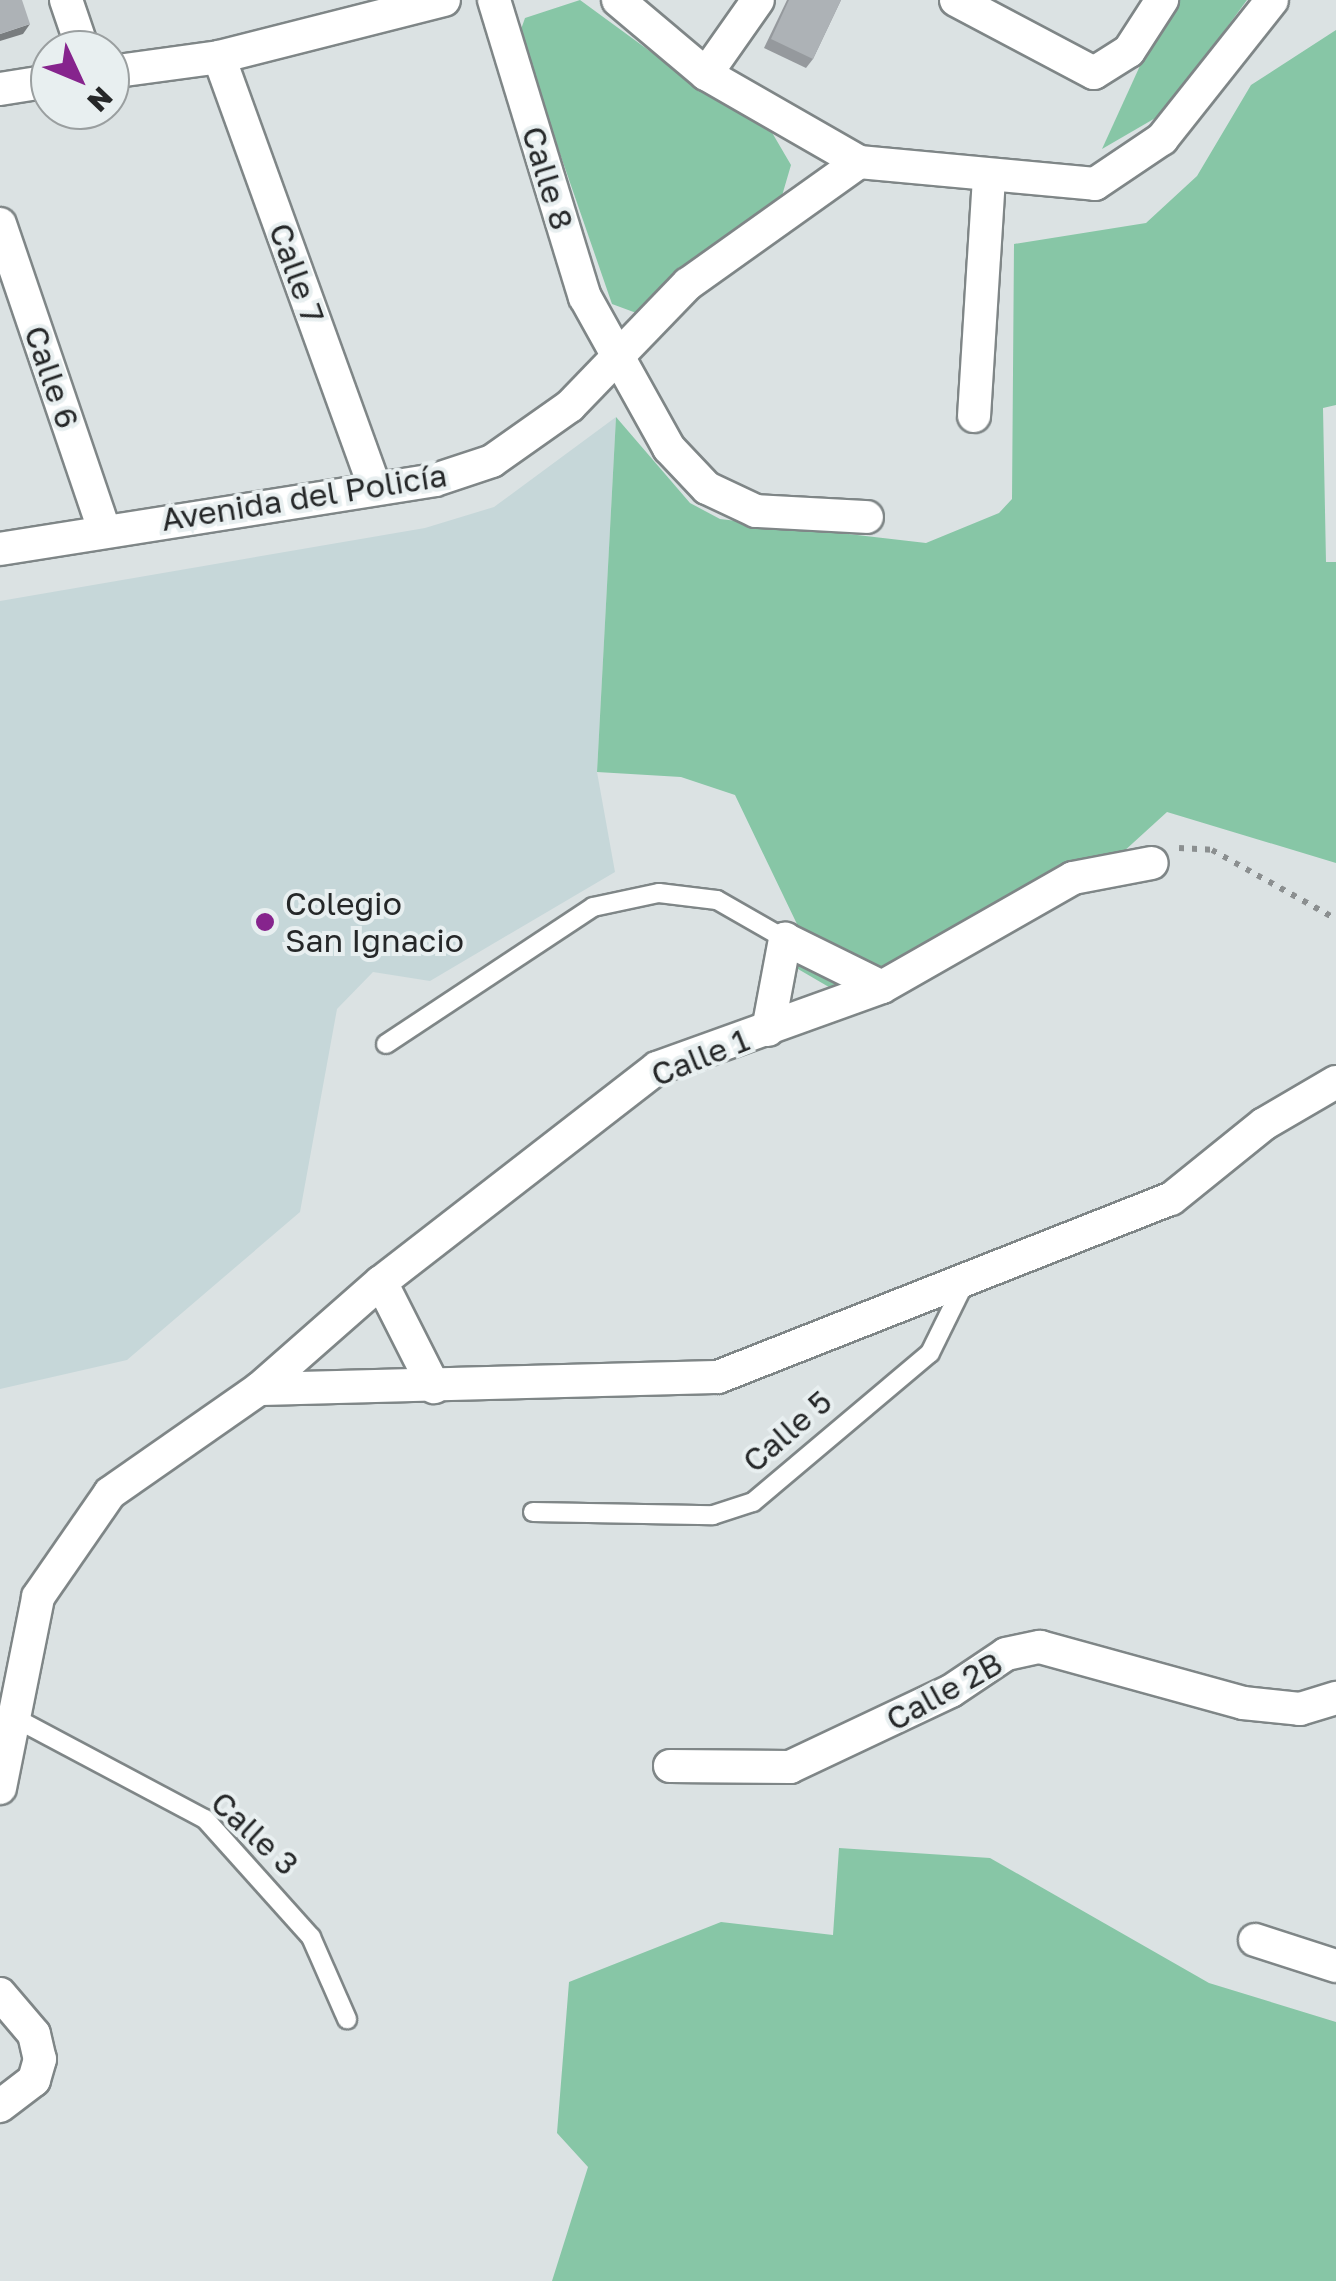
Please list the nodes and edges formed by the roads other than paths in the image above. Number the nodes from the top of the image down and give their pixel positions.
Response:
1 (66, 0) edge
2 (444, 0) edge
3 (494, 0) edge
4 (618, 0) edge
5 (758, 0) edge
6 (956, 0) edge
7 (1162, 0) edge
8 (1272, 0) edge
9 (346, 12) edge
10 (76, 30) edge
11 (219, 57) junction
12 (130, 69) edge
13 (706, 74) junction
14 (30, 84) edge
15 (0, 88) edge
16 (859, 162) junction
17 (988, 178) junction
18 (0, 224) edge
19 (619, 348) junction
20 (974, 416) dead end
21 (375, 489) junction
22 (867, 517) dead end
23 (104, 530) junction
24 (0, 549) edge
25 (1152, 863) road end
26 (785, 939) junction
27 (882, 988) junction
28 (768, 1030) junction
29 (386, 1044) dead end
30 (1336, 1082) edge
31 (381, 1282) junction
32 (963, 1286) junction
33 (434, 1387) junction
34 (259, 1390) junction
35 (534, 1512) dead end
36 (1336, 1698) edge
37 (13, 1717) junction
38 (670, 1766) dead end
39 (0, 1788) edge
40 (1255, 1940) dead end
41 (1336, 1966) edge
42 (0, 1994) edge
43 (346, 2019) dead end
44 (0, 2106) edge

1 - 10 street
2 - 9 street
3 - 19 street, Calle 8
4 - 13 street
5 - 13 street
6 - 7 street
8 - 17 street
9 - 11 street
11 - 12 street
11 - 21 street, Calle 7
13 - 16 street
14 - 15 street
16 - 17 street
16 - 19 street, Avenida del Policía
17 - 20 street
18 - 23 street, Calle 6
19 - 21 street, Avenida del Policía
19 - 22 street, Calle 8
21 - 23 street, Avenida del Policía
23 - 24 street, Avenida del Policía
25 - 27 street, Calle 1
26 - 27 street
26 - 28 street
26 - 29 lane
27 - 28 street, Calle 1
28 - 31 street, Calle 1
30 - 32 street
31 - 33 street
31 - 34 street, Calle 1
32 - 33 street
32 - 35 lane, Calle 5
33 - 34 street
34 - 37 street, Calle 1
36 - 38 street, Calle 2B
37 - 39 street, Calle 1
37 - 43 lane, Calle 3
40 - 41 street
42 - 44 street

